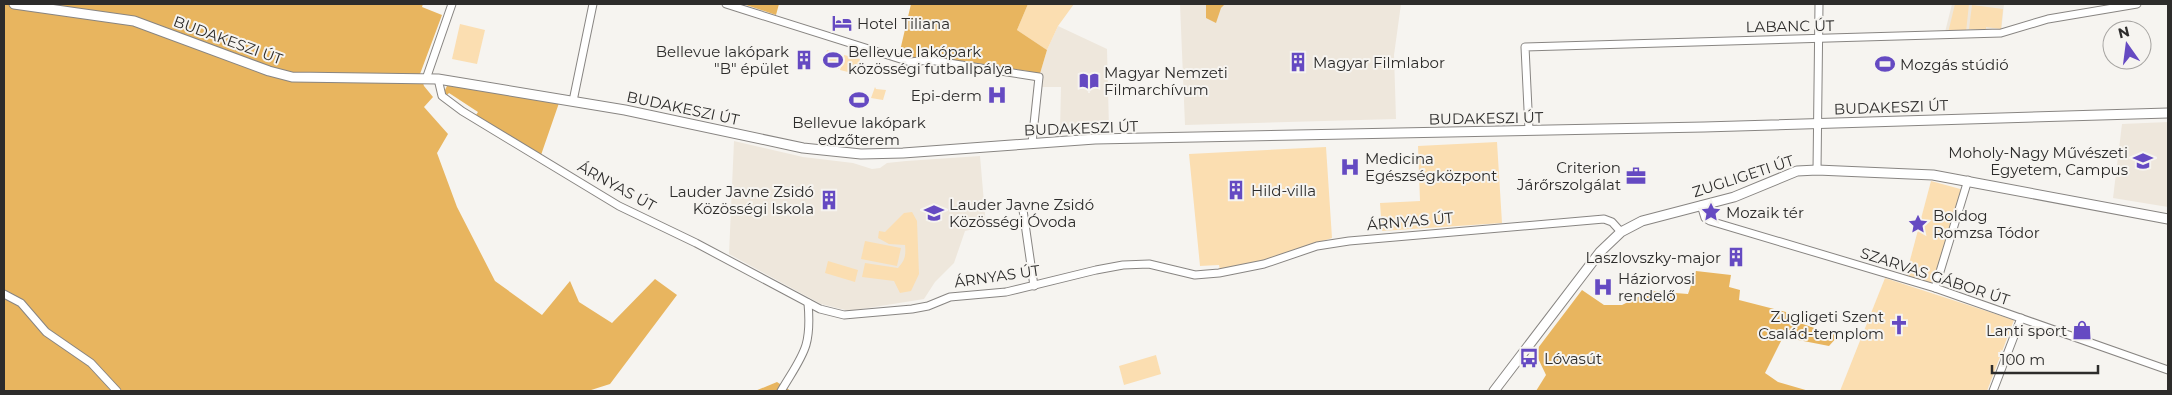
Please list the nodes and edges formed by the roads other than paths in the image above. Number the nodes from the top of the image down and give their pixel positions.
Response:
1 (14, 4) edge
2 (452, 4) edge
3 (593, 4) edge
4 (726, 4) edge
5 (1819, 4) edge
6 (2137, 4) edge
7 (1819, 39) junction
8 (426, 78) junction
9 (438, 79) junction
10 (573, 100) junction
11 (2168, 113) edge
12 (1819, 123) junction
13 (1529, 130) junction
14 (1032, 143) junction
15 (1817, 170) junction
16 (1968, 180) junction
17 (1701, 205) junction
18 (1023, 210) dead end
19 (2168, 219) edge
20 (1621, 232) junction
21 (1034, 286) junction
22 (1935, 288) junction
23 (4, 294) edge
24 (808, 303) junction
25 (2021, 318) junction
26 (2168, 370) edge
27 (117, 391) edge
28 (781, 391) edge
29 (1494, 391) edge
30 (1993, 391) edge

1 - 8 main road, BUDAKESZI ÚT
2 - 8 street
3 - 10 street
4 - 14 street
5 - 7 street
6 - 7 street, LABANC ÚT
7 - 12 street
7 - 13 street, LABANC ÚT
8 - 9 main road, BUDAKESZI ÚT
9 - 10 main road, BUDAKESZI ÚT
9 - 24 street, ÁRNYAS ÚT
10 - 14 main road, BUDAKESZI ÚT
11 - 12 main road, BUDAKESZI ÚT
12 - 13 main road, BUDAKESZI ÚT
12 - 15 street
13 - 14 main road, BUDAKESZI ÚT
15 - 16 main road, ZUGLIGETI ÚT
15 - 17 main road, ZUGLIGETI ÚT
16 - 19 main road, ZUGLIGETI ÚT
16 - 22 street
17 - 20 main road, ZUGLIGETI ÚT
17 - 22 street, SZARVAS GÁBOR ÚT
18 - 21 street
20 - 21 street, ÁRNYAS ÚT
20 - 29 main road, ZUGLIGETI ÚT
21 - 24 street, ÁRNYAS ÚT
22 - 25 street, SZARVAS GÁBOR ÚT
23 - 27 street
24 - 28 street
25 - 26 street, SZARVAS GÁBOR ÚT
25 - 30 street

